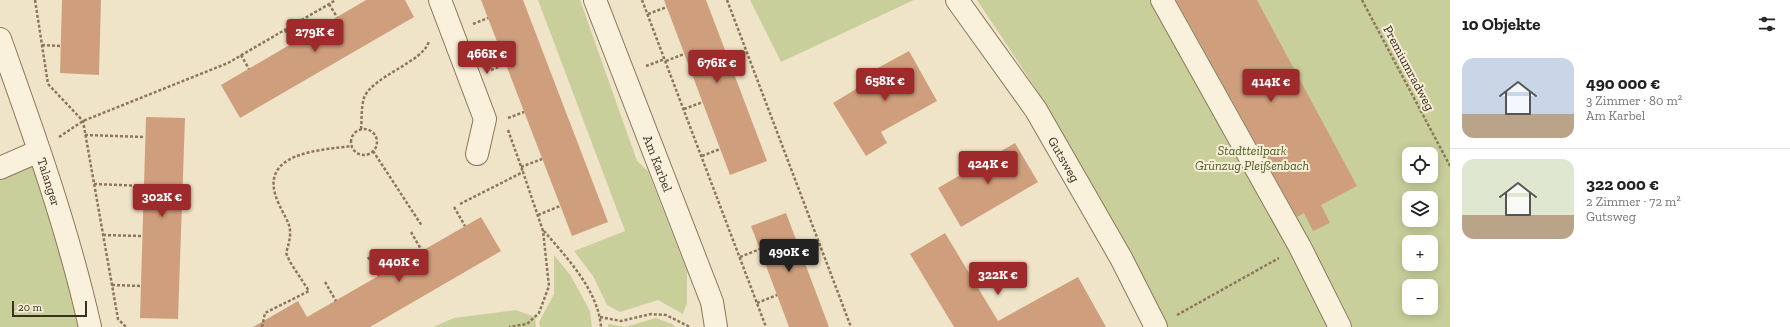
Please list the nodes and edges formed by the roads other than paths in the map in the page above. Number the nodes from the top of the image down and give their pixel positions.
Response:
1 (440, 0) edge
2 (596, 0) edge
3 (957, 0) edge
4 (1162, 0) edge
5 (0, 39) edge
6 (39, 151) junction
7 (477, 154) dead end
8 (0, 168) edge
9 (1163, 322) edge
10 (90, 327) edge
11 (716, 327) edge
12 (1340, 327) edge

1 - 7 street
2 - 11 street, Am Karbel
3 - 9 street, Gutsweg
4 - 12 street
5 - 6 street, Talanger
6 - 8 street
6 - 10 street, Talanger

